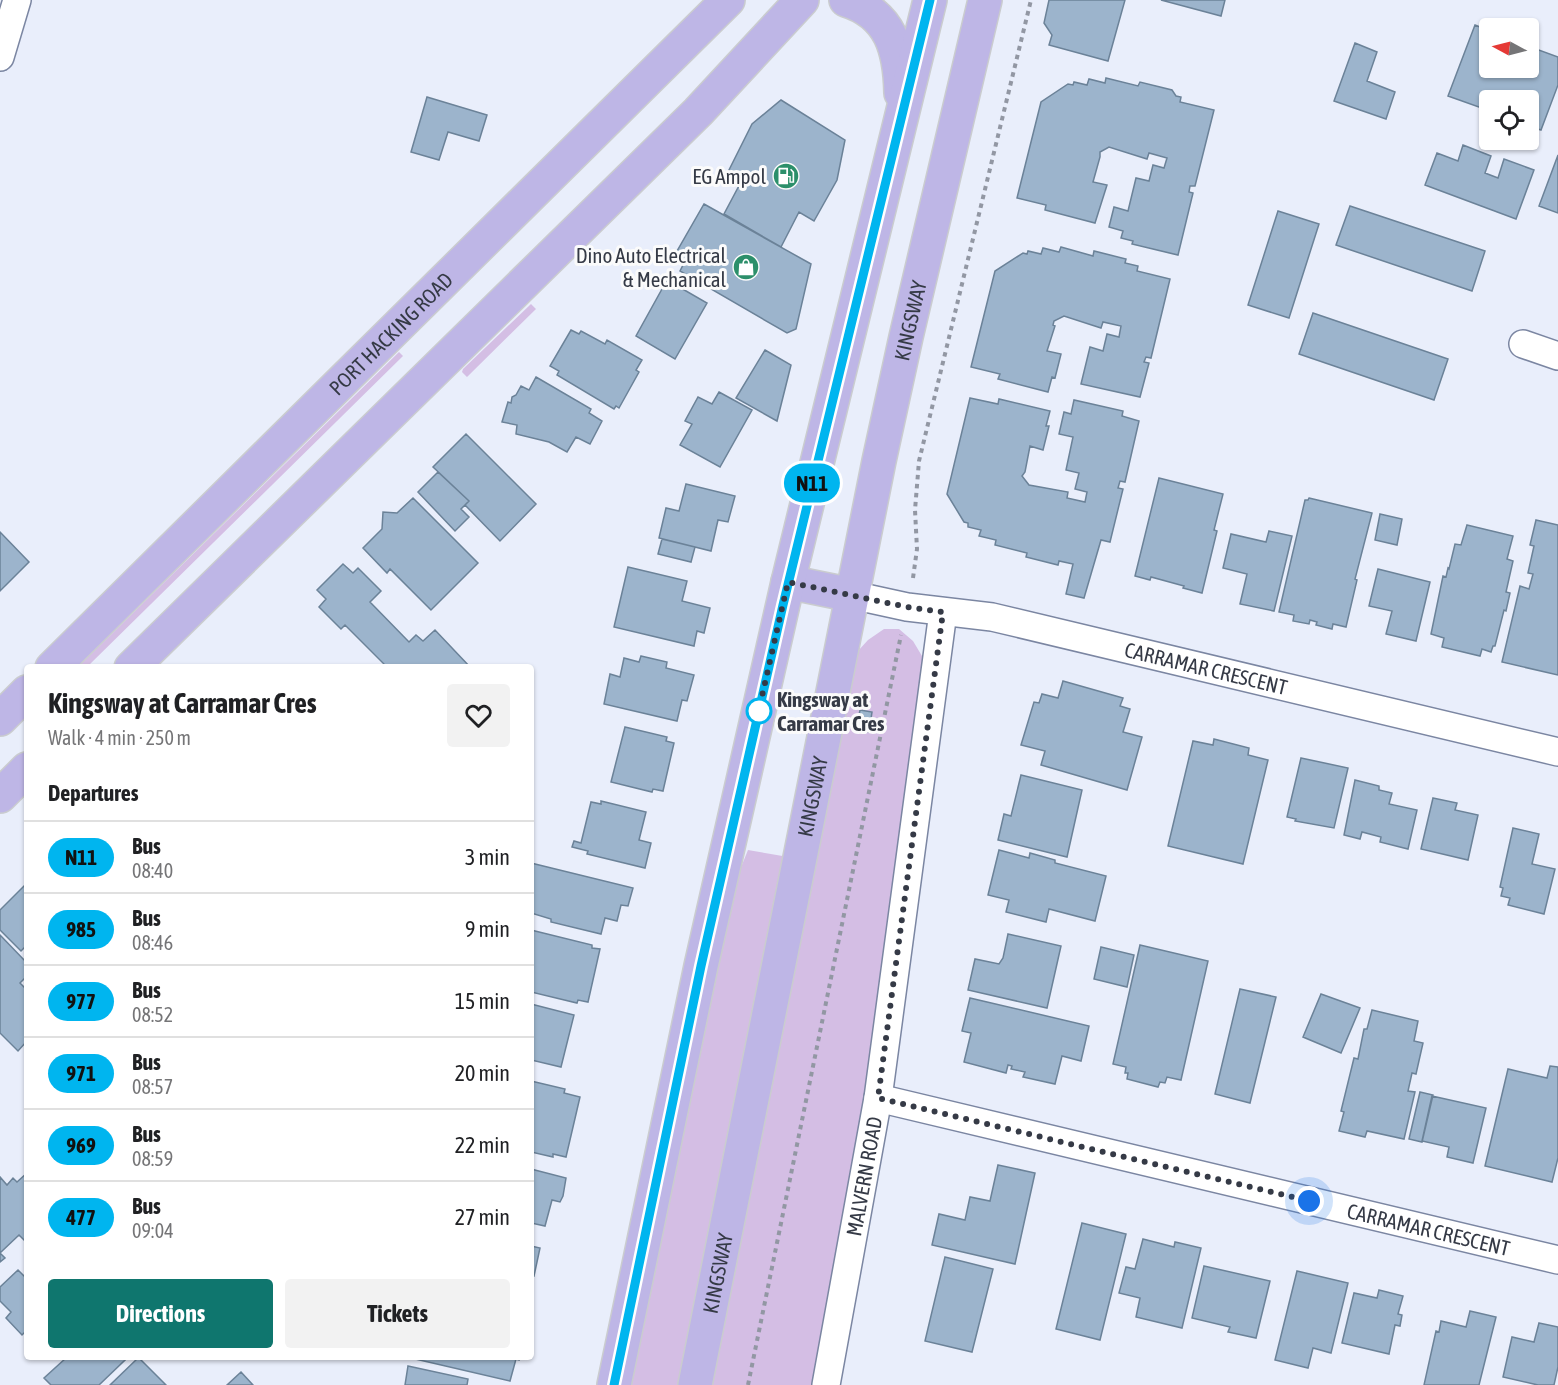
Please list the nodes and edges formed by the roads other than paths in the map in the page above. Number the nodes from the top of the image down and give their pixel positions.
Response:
1 (17, 0) edge
2 (728, 0) edge
3 (846, 0) edge
4 (930, 0) edge
5 (986, 0) edge
6 (803, 3) edge
7 (0, 57) edge
8 (900, 128) junction
9 (1523, 344) dead end
10 (1558, 356) edge
11 (788, 582) junction
12 (852, 595) junction
13 (943, 612) junction
14 (56, 664) edge
15 (135, 664) edge
16 (24, 696) edge
17 (0, 719) edge
18 (1558, 752) edge
19 (24, 772) edge
20 (0, 796) edge
21 (878, 1098) junction
22 (1558, 1260) edge
23 (614, 1385) edge
24 (695, 1385) edge
25 (826, 1385) edge

1 - 7 street
2 - 14 main road, PORT HACKING ROAD
3 - 8 main road
4 - 8 main road
5 - 12 main road, KINGSWAY
6 - 15 main road
8 - 11 main road
9 - 10 street
11 - 12 main road
11 - 23 main road
12 - 13 street, CARRAMAR CRESCENT
12 - 24 main road, KINGSWAY
13 - 18 street, CARRAMAR CRESCENT
13 - 21 street, MALVERN ROAD
16 - 17 main road
19 - 20 main road
21 - 22 street, CARRAMAR CRESCENT
21 - 25 street, MALVERN ROAD

